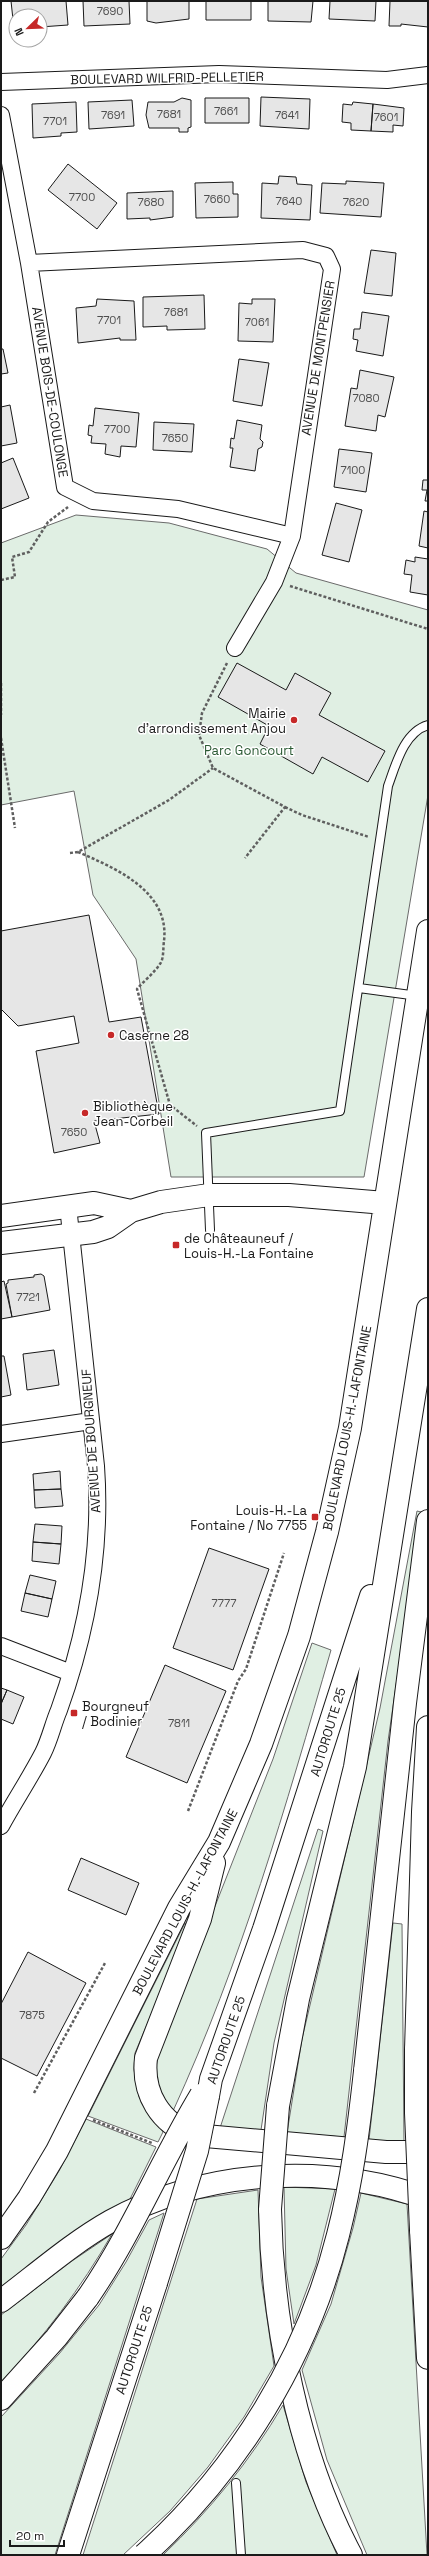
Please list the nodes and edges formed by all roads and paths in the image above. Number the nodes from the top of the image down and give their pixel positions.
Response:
1 (428, 75) edge
2 (1, 82) edge
3 (1, 114) edge
4 (29, 263) junction
5 (80, 497) junction
6 (292, 536) junction
7 (1, 580) edge
8 (274, 582) junction
9 (428, 629) edge
10 (235, 648) joint
11 (1, 683) edge
12 (1, 715) edge
13 (428, 725) edge
14 (1, 738) edge
15 (213, 768) junction
16 (285, 807) junction
17 (15, 828) dead end
18 (379, 841) junction
19 (78, 852) junction
20 (70, 853) dead end
21 (244, 858) dead end
22 (428, 931) edge
23 (359, 988) junction
24 (418, 996) junction
25 (206, 1133) junction
26 (209, 1195) junction
27 (385, 1203) junction
28 (68, 1206) junction
29 (131, 1211) junction
30 (1, 1216) edge
31 (210, 1230) dead end
32 (70, 1236) junction
33 (1, 1243) edge
34 (428, 1309) edge
35 (91, 1421) junction
36 (1, 1434) edge
37 (428, 1522) edge
38 (392, 1527) junction
39 (284, 1552) dead end
40 (1, 1646) edge
41 (71, 1673) junction
42 (428, 1727) edge
43 (188, 1811) dead end
44 (1, 1826) edge
45 (219, 1842) junction
46 (105, 1963) dead end
47 (424, 2052) edge
48 (207, 2090) junction
49 (34, 2093) dead end
50 (426, 2151) edge
51 (428, 2198) edge
52 (1, 2238) edge
53 (1, 2301) edge
54 (428, 2358) edge
55 (1, 2399) edge
56 (236, 2483) dead end
57 (70, 2549) edge
58 (144, 2555) edge
59 (241, 2555) edge
60 (351, 2555) edge

1 - 2 street, BOULEVARD WILFRID-PELLETIER
3 - 4 street, AVENUE BOIS-DE-COULONGE
4 - 5 street, AVENUE BOIS-DE-COULONGE
4 - 6 street, AVENUE DE MONTPENSIER
5 - 6 street, AVENUE BOIS-DE-COULONGE
5 - 7 path
6 - 8 street, AVENUE DE MONTPENSIER
8 - 9 path
8 - 10 street, AVENUE DE MONTPENSIER
10 - 15 path
11 - 12 path
13 - 18 lane
14 - 17 path
15 - 16 path
15 - 19 path
16 - 18 path
16 - 21 path
18 - 23 lane
19 - 20 path
19 - 25 path
22 - 24 main road, BOULEVARD LOUIS-H.-LAFONTAINE
23 - 24 lane
23 - 25 lane
24 - 27 main road, BOULEVARD LOUIS-H.-LAFONTAINE
25 - 26 lane
26 - 27 main road
26 - 29 main road
26 - 31 lane
27 - 45 main road, BOULEVARD LOUIS-H.-LAFONTAINE
28 - 29 main road
28 - 30 main road
28 - 32 street, AVENUE DE BOURGNEUF
29 - 32 main road
32 - 33 main road
32 - 35 street, AVENUE DE BOURGNEUF
34 - 38 main road
35 - 36 street
35 - 41 street, AVENUE DE BOURGNEUF
37 - 58 main road, bridge
38 - 48 main road, AUTOROUTE 25
38 - 60 main road, bridge
39 - 43 path
40 - 41 street
41 - 44 street, AVENUE DE BOURGNEUF
42 - 47 main road
45 - 50 main road
45 - 52 main road, BOULEVARD LOUIS-H.-LAFONTAINE
46 - 49 path
47 - 54 main road, bridge
48 - 55 main road, bridge
48 - 57 main road, AUTOROUTE 25, bridge
51 - 53 main road
56 - 59 lane

